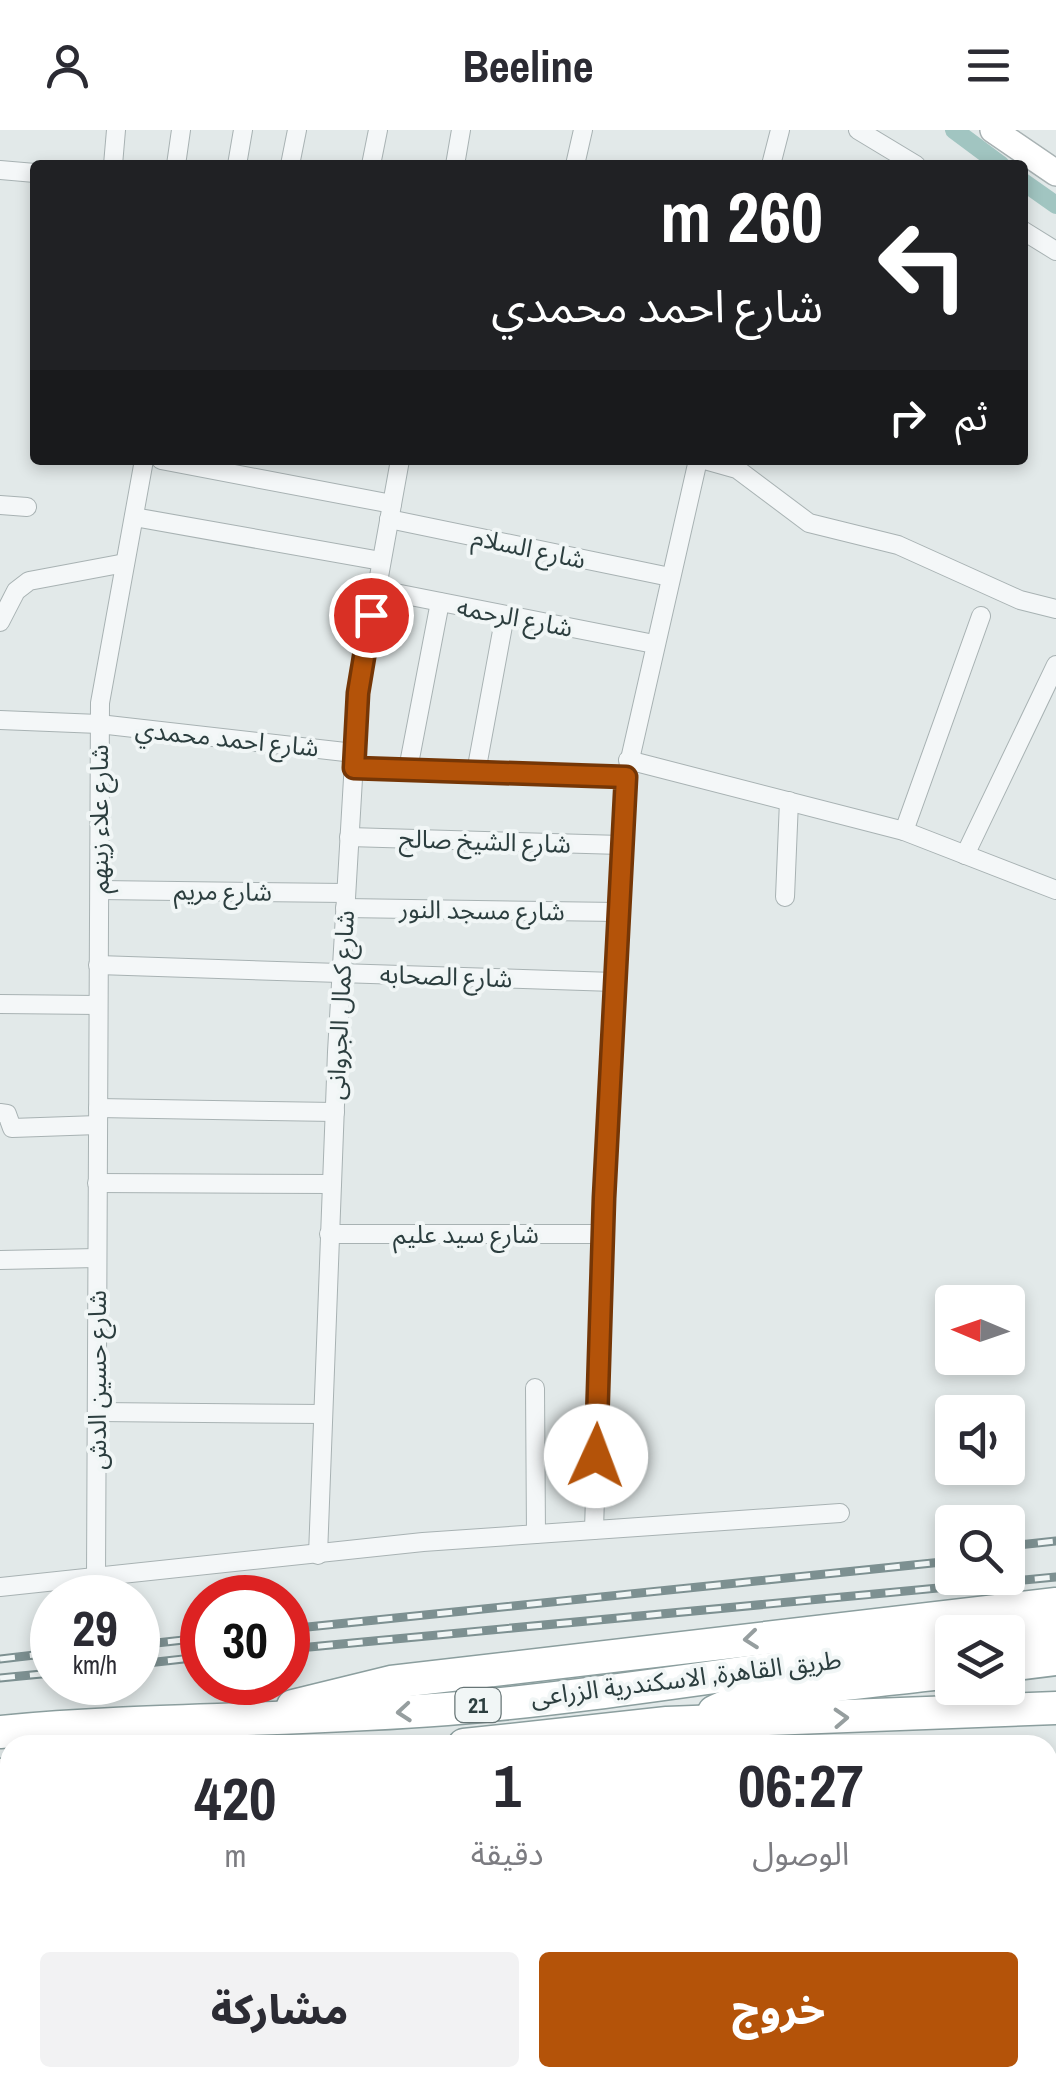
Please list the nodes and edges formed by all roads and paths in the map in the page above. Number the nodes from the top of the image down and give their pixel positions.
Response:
1 (116, 130) edge
2 (181, 130) edge
3 (243, 130) edge
4 (297, 130) edge
5 (378, 130) edge
6 (461, 130) edge
7 (583, 130) edge
8 (780, 130) edge
9 (858, 130) edge
10 (993, 130) edge
11 (113, 160) edge
12 (177, 160) edge
13 (238, 160) edge
14 (291, 160) edge
15 (373, 160) edge
16 (455, 160) edge
17 (576, 160) edge
18 (772, 160) edge
19 (908, 160) edge
20 (0, 170) edge
21 (30, 173) edge
22 (1056, 173) edge
23 (1028, 234) edge
24 (1056, 250) edge
25 (143, 465) edge
26 (183, 465) edge
27 (399, 465) edge
28 (701, 465) edge
29 (715, 465) edge
30 (0, 505) edge
31 (28, 507) dead end
32 (390, 512) junction
33 (134, 517) junction
34 (381, 561) junction
35 (125, 564) junction
36 (670, 577) junction
37 (376, 590) junction
38 (440, 602) junction
39 (1046, 608) edge
40 (505, 615) junction
41 (981, 616) dead end
42 (0, 622) edge
43 (654, 644) junction
44 (1056, 665) edge
45 (0, 720) edge
46 (99, 724) junction
47 (354, 760) junction
48 (627, 768) junction
49 (408, 769) junction
50 (476, 772) junction
51 (789, 802) junction
52 (904, 831) junction
53 (350, 838) junction
54 (621, 846) junction
55 (966, 856) junction
56 (100, 890) junction
57 (1056, 890) edge
58 (785, 897) dead end
59 (346, 900) junction
60 (618, 912) junction
61 (98, 964) junction
62 (342, 972) junction
63 (614, 982) junction
64 (0, 1004) edge
65 (98, 1005) junction
66 (335, 1112) junction
67 (0, 1113) edge
68 (98, 1116) junction
69 (98, 1183) junction
70 (332, 1184) junction
71 (329, 1234) junction
72 (603, 1234) junction
73 (97, 1258) junction
74 (0, 1260) edge
75 (534, 1388) dead end
76 (98, 1412) junction
77 (323, 1414) junction
78 (840, 1513) dead end
79 (594, 1530) junction
80 (536, 1534) junction
81 (318, 1555) junction
82 (96, 1575) edge
83 (125, 1575) edge
84 (30, 1584) edge
85 (0, 1587) edge
86 (1056, 1604) edge
87 (1056, 1634) edge
88 (1025, 1638) edge
89 (935, 1648) edge
90 (1056, 1659) edge
91 (1025, 1663) edge
92 (935, 1674) edge
93 (1056, 1708) edge
94 (242, 1720) junction
95 (682, 1723) junction
96 (0, 1732) edge
97 (563, 1735) edge
98 (743, 1735) edge

1 - 11 street
2 - 12 street
3 - 13 street
4 - 14 street
5 - 15 street
6 - 16 street
7 - 17 street
8 - 18 street
9 - 19 street
10 - 22 street
20 - 21 street
23 - 24 street
25 - 33 street, شارع علاء زينهم
26 - 32 street, شارع السلام
27 - 32 street, شارع كمال الجروانى
28 - 36 street
29 - 39 street
30 - 31 street
32 - 34 street, شارع كمال الجروانى
32 - 36 street, شارع السلام
33 - 34 street
33 - 35 street, شارع علاء زينهم
34 - 37 street, شارع كمال الجروانى
35 - 42 street
35 - 46 street, شارع علاء زينهم
36 - 43 street
37 - 38 street, شارع الرحمه
37 - 47 street, شارع كمال الجروانى
38 - 40 street, شارع الرحمه
38 - 49 street
40 - 43 street, شارع الرحمه
40 - 50 street
41 - 52 street
43 - 48 street
44 - 55 street
45 - 46 street, شارع احمد محمدي
46 - 47 street, شارع احمد محمدي
46 - 56 street, شارع علاء زينهم
47 - 49 street, شارع احمد محمدي
47 - 53 street, شارع كمال الجروانى
48 - 50 street, شارع احمد محمدي
48 - 51 street, شارع احمد محمدي
48 - 54 street
49 - 50 street, شارع احمد محمدي
51 - 52 street, شارع احمد محمدي
51 - 58 street
52 - 55 street, شارع احمد محمدي
53 - 54 street, شارع الشيخ صالح
53 - 59 street, شارع كمال الجروانى
54 - 60 street
55 - 57 street, شارع احمد محمدي
56 - 59 street, شارع مريم
56 - 61 street, شارع علاء زينهم
59 - 60 street, شارع مسجد النور
59 - 62 street, شارع كمال الجروانى
60 - 63 street
61 - 62 street, شارع الصحابه
61 - 65 street, شارع علاء زينهم
62 - 63 street, شارع الصحابه
62 - 66 street, شارع كمال الجروانى
63 - 72 street
64 - 65 street
65 - 68 street, شارع علاء زينهم
66 - 68 street
66 - 70 street, شارع كمال الجروانى
67 - 68 street
68 - 69 street, شارع علاء زينهم
69 - 70 street
69 - 73 street, شارع حسين الدش
70 - 71 street, شارع كمال الجروانى
71 - 72 street, شارع سيد عليم
71 - 77 street, شارع كمال الجروانى
72 - 79 street
73 - 74 street
73 - 76 street, شارع حسين الدش
75 - 80 street
76 - 77 street
76 - 82 street, شارع حسين الدش
77 - 81 street, شارع كمال الجروانى
78 - 79 street
79 - 80 street
80 - 81 street
81 - 83 street
84 - 85 street
86 -> 94 highway
87 - 88 highway
89 -> 94 highway, طريق القاهرة, الاسكندرية الزراعى / 21
90 - 91 highway
92 - 95 highway
95 -> 93 highway, طريق القاهرة, الاسكندرية الزراعى / 21
94 - 96 highway, طريق القاهرة, الاسكندرية الزراعى / 21
95 - 97 highway, طريق القاهرة, الاسكندرية الزراعى / 21
95 - 98 highway

